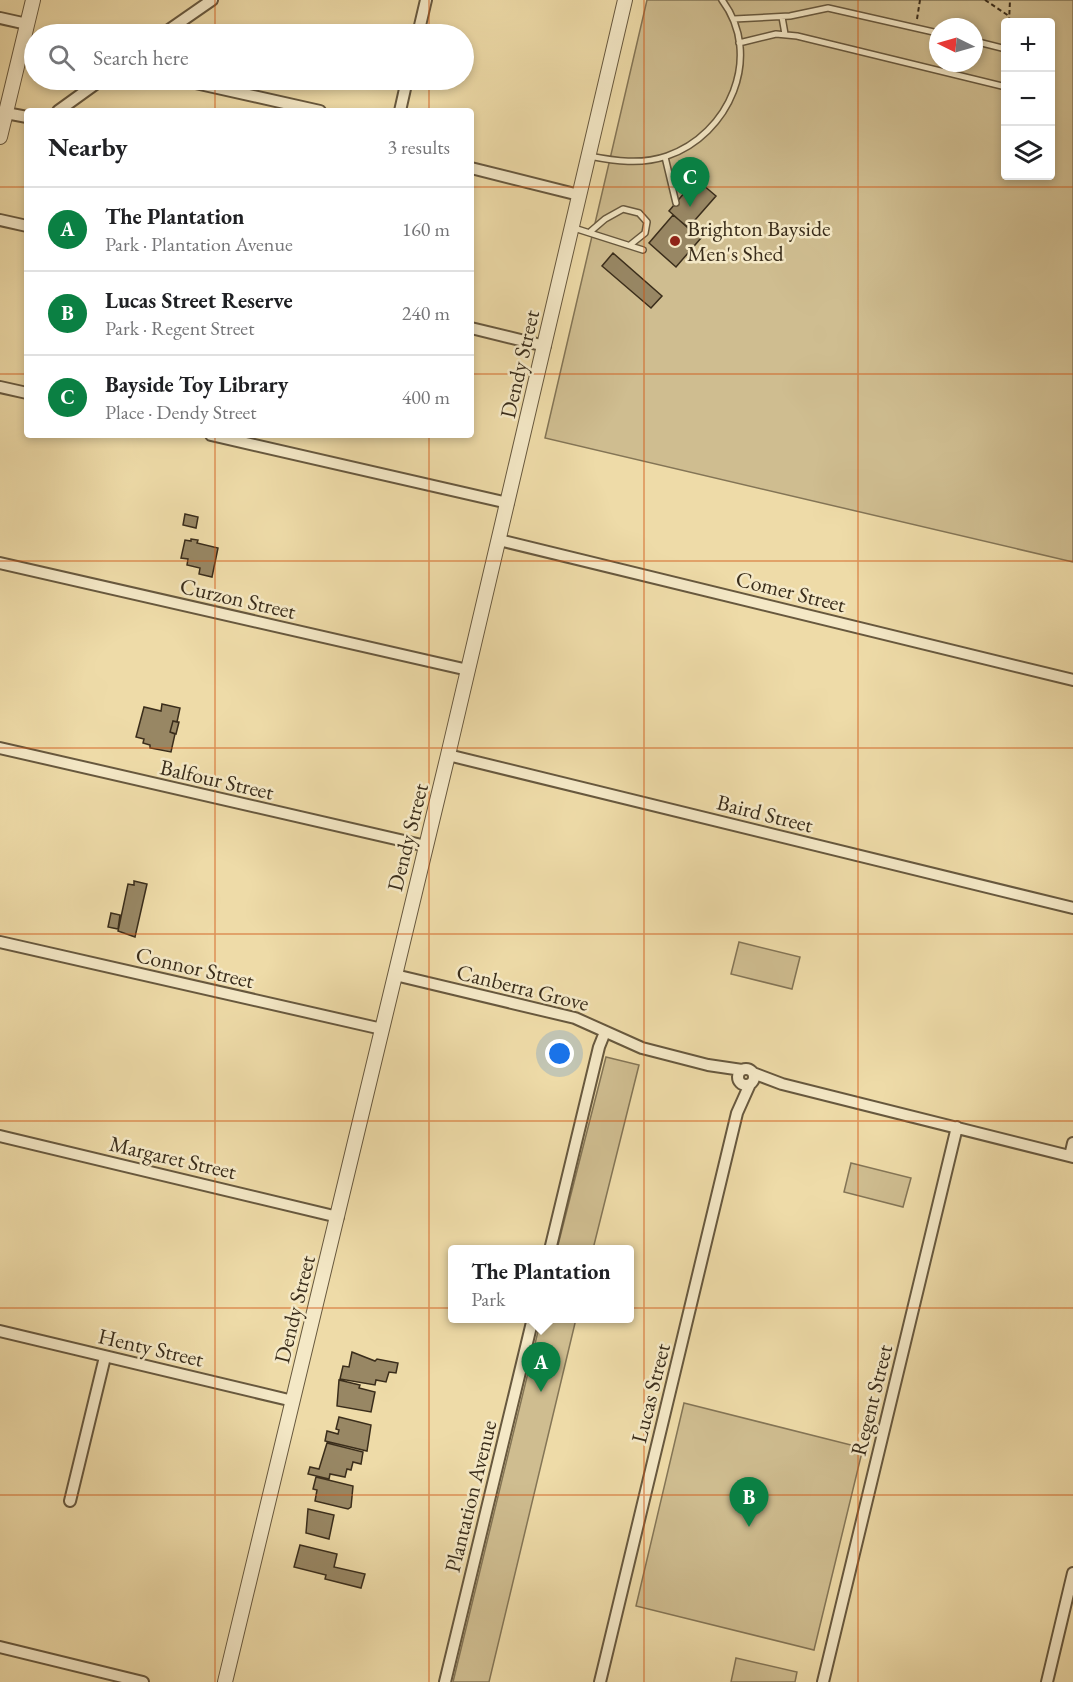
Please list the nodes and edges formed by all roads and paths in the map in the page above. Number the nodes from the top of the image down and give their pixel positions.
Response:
1 (33, 0) edge
2 (212, 0) edge
3 (426, 0) edge
4 (625, 0) edge
5 (722, 0) edge
6 (920, 0) edge
7 (986, 0) edge
8 (1010, 0) edge
9 (1009, 16) joint
10 (782, 17) junction
11 (0, 18) edge
12 (734, 19) junction
13 (27, 24) joint
14 (177, 24) edge
15 (420, 24) edge
16 (916, 27) junction
17 (929, 31) edge
18 (785, 34) junction
19 (24, 37) edge
20 (739, 43) junction
21 (983, 43) edge
22 (1001, 48) edge
23 (1001, 86) edge
24 (86, 90) edge
25 (227, 90) edge
26 (405, 90) edge
27 (62, 108) edge
28 (307, 108) edge
29 (401, 108) edge
30 (6, 112) junction
31 (24, 116) edge
32 (0, 137) edge
33 (589, 156) junction
34 (665, 157) junction
35 (474, 169) edge
36 (579, 195) junction
37 (676, 202) dead end
38 (0, 220) edge
39 (24, 225) edge
40 (572, 227) junction
41 (591, 231) junction
42 (630, 245) junction
43 (643, 250) dead end
44 (474, 329) edge
45 (545, 346) junction
46 (0, 387) edge
47 (24, 392) edge
48 (224, 438) edge
49 (508, 503) junction
50 (499, 540) junction
51 (0, 563) edge
52 (468, 670) junction
53 (1073, 680) edge
54 (0, 748) edge
55 (448, 755) junction
56 (426, 846) junction
57 (1073, 908) edge
58 (0, 942) edge
59 (395, 975) junction
60 (382, 1029) junction
61 (605, 1032) junction
62 (746, 1078) junction
63 (957, 1127) junction
64 (0, 1136) edge
65 (1073, 1143) edge
66 (1071, 1157) edge
67 (338, 1216) junction
68 (551, 1245) edge
69 (532, 1323) edge
70 (0, 1331) edge
71 (105, 1356) junction
72 (293, 1401) junction
73 (70, 1501) dead end
74 (1073, 1573) edge
75 (0, 1647) edge
76 (143, 1682) edge
77 (225, 1682) edge
78 (446, 1682) edge
79 (600, 1682) edge
80 (823, 1682) edge
81 (1047, 1682) edge

1 - 13 street
2 - 14 street
3 - 15 street
4 - 33 street, Dendy Street
5 - 12 lane
6 - 16 path
7 - 9 path
8 - 9 path
10 - 12 lane
10 - 16 lane
10 - 18 lane
11 - 13 street
12 - 20 lane
16 - 17 lane
18 - 20 lane
18 - 23 lane
19 - 30 street
20 - 34 lane
21 - 22 lane
24 - 27 street
25 - 28 street
26 - 29 street
30 - 31 street
30 - 32 street
33 - 34 lane
33 - 36 street, Dendy Street
34 - 37 lane
35 - 36 street
36 - 40 street, Dendy Street
38 - 39 street
40 - 41 lane
40 - 45 street, Dendy Street
41 - 42 lane
41 - 42 lane
42 - 43 lane
44 - 45 street
45 - 49 street, Dendy Street
46 - 47 street
48 - 49 street
49 - 50 street, Dendy Street
50 - 52 street, Dendy Street
50 - 53 street, Comer Street
51 - 52 street, Curzon Street
52 - 55 street, Dendy Street
54 - 56 street, Balfour Street
55 - 56 street, Dendy Street
55 - 57 street, Baird Street
56 - 59 street, Dendy Street
58 - 60 street, Connor Street
59 - 60 street, Dendy Street
59 - 61 street, Canberra Grove
60 - 67 street, Dendy Street
61 - 62 street, Canberra Grove
61 - 68 street
62 - 63 street, Canberra Grove
62 - 79 street, Lucas Street
63 - 66 street, Canberra Grove
63 - 80 street, Regent Street
64 - 67 street, Margaret Street
65 - 66 street
67 - 72 street, Dendy Street
69 - 78 street, Plantation Avenue
70 - 71 street, Henty Street
71 - 72 street, Henty Street
71 - 73 street
72 - 77 street, Dendy Street
74 - 81 street
75 - 76 street

